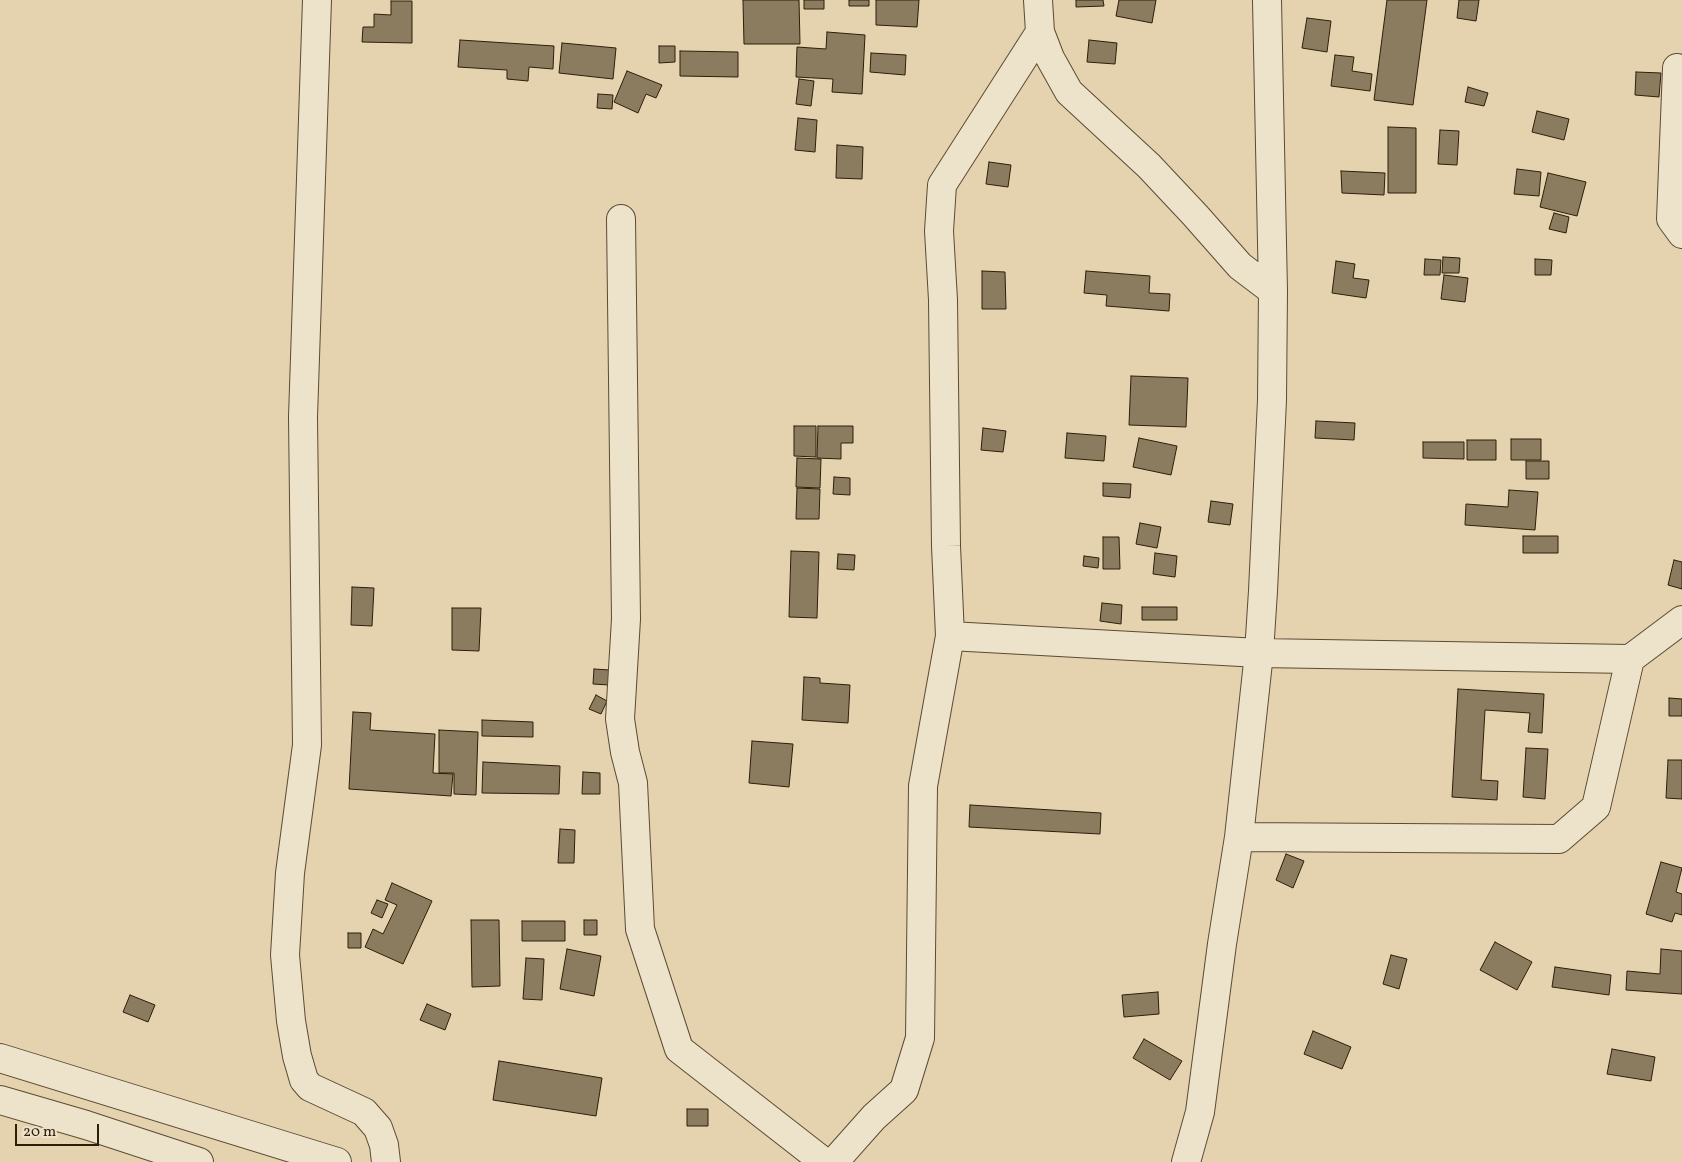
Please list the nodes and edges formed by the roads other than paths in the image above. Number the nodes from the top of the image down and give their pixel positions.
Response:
1 (317, 0) edge
2 (1038, 0) edge
3 (1267, 0) edge
4 (1040, 32) junction
5 (1677, 68) dead end
6 (621, 218) dead end
7 (1682, 234) edge
8 (1273, 291) junction
9 (1682, 620) edge
10 (950, 636) junction
11 (1259, 652) junction
12 (1630, 659) junction
13 (1239, 837) junction
14 (0, 1058) edge
15 (46, 1072) junction
16 (0, 1100) edge
17 (34, 1111) junction
18 (199, 1162) edge
19 (337, 1162) edge
20 (386, 1162) edge
21 (824, 1162) edge
22 (834, 1162) edge
23 (1186, 1162) edge

1 - 20 street
2 - 4 street
3 - 8 street
4 - 8 street
4 - 10 street
5 - 7 street
6 - 21 street
8 - 11 street
9 - 12 street
10 - 11 street
10 - 22 street
11 - 12 street
11 - 13 street
12 - 13 street
13 - 23 street
14 - 15 street
15 - 17 street
15 - 19 street
16 - 17 street
17 - 18 street

